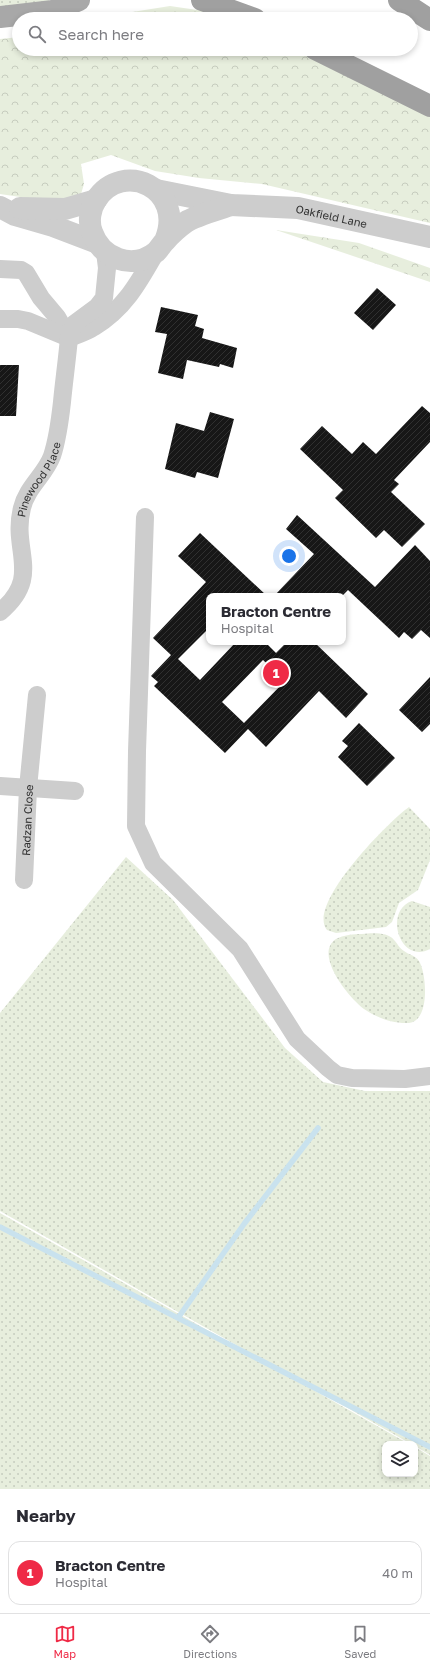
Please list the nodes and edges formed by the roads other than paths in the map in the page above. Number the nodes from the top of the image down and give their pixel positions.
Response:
1 (80, 0) edge
2 (202, 0) edge
3 (399, 0) edge
4 (44, 12) edge
5 (235, 12) edge
6 (418, 12) edge
7 (418, 12) edge
8 (12, 16) edge
9 (0, 17) edge
10 (430, 20) edge
11 (328, 56) edge
12 (430, 106) edge
13 (156, 190) junction
14 (96, 200) junction
15 (231, 205) junction
16 (0, 207) edge
17 (430, 237) edge
18 (161, 246) junction
19 (100, 247) junction
20 (0, 269) edge
21 (0, 319) edge
22 (69, 338) junction
23 (145, 517) dead end
24 (0, 612) edge
25 (37, 696) dead end
26 (0, 786) edge
27 (28, 788) junction
28 (75, 791) dead end
29 (24, 880) dead end
30 (430, 1076) edge

1 - 4 main road
2 - 5 highway
3 - 7 highway
6 - 10 highway
8 - 9 main road
11 - 12 highway
13 - 14 street, Oakfield Lane
13 - 15 street, Oakfield Lane
13 - 18 street
14 - 16 street, Oakfield Lane
14 - 19 street, Oakfield Lane
15 - 17 street, Oakfield Lane
15 - 18 street, Oakfield Lane
16 - 19 street, Oakfield Lane
18 - 19 street, Oakfield Lane
18 - 22 street
19 - 22 street, Pinewood Place
20 - 22 street
21 - 22 street
22 - 24 street, Pinewood Place
23 - 30 street
25 - 27 street
26 - 27 street, Radzan Close
27 - 28 street
27 - 29 street, Radzan Close

